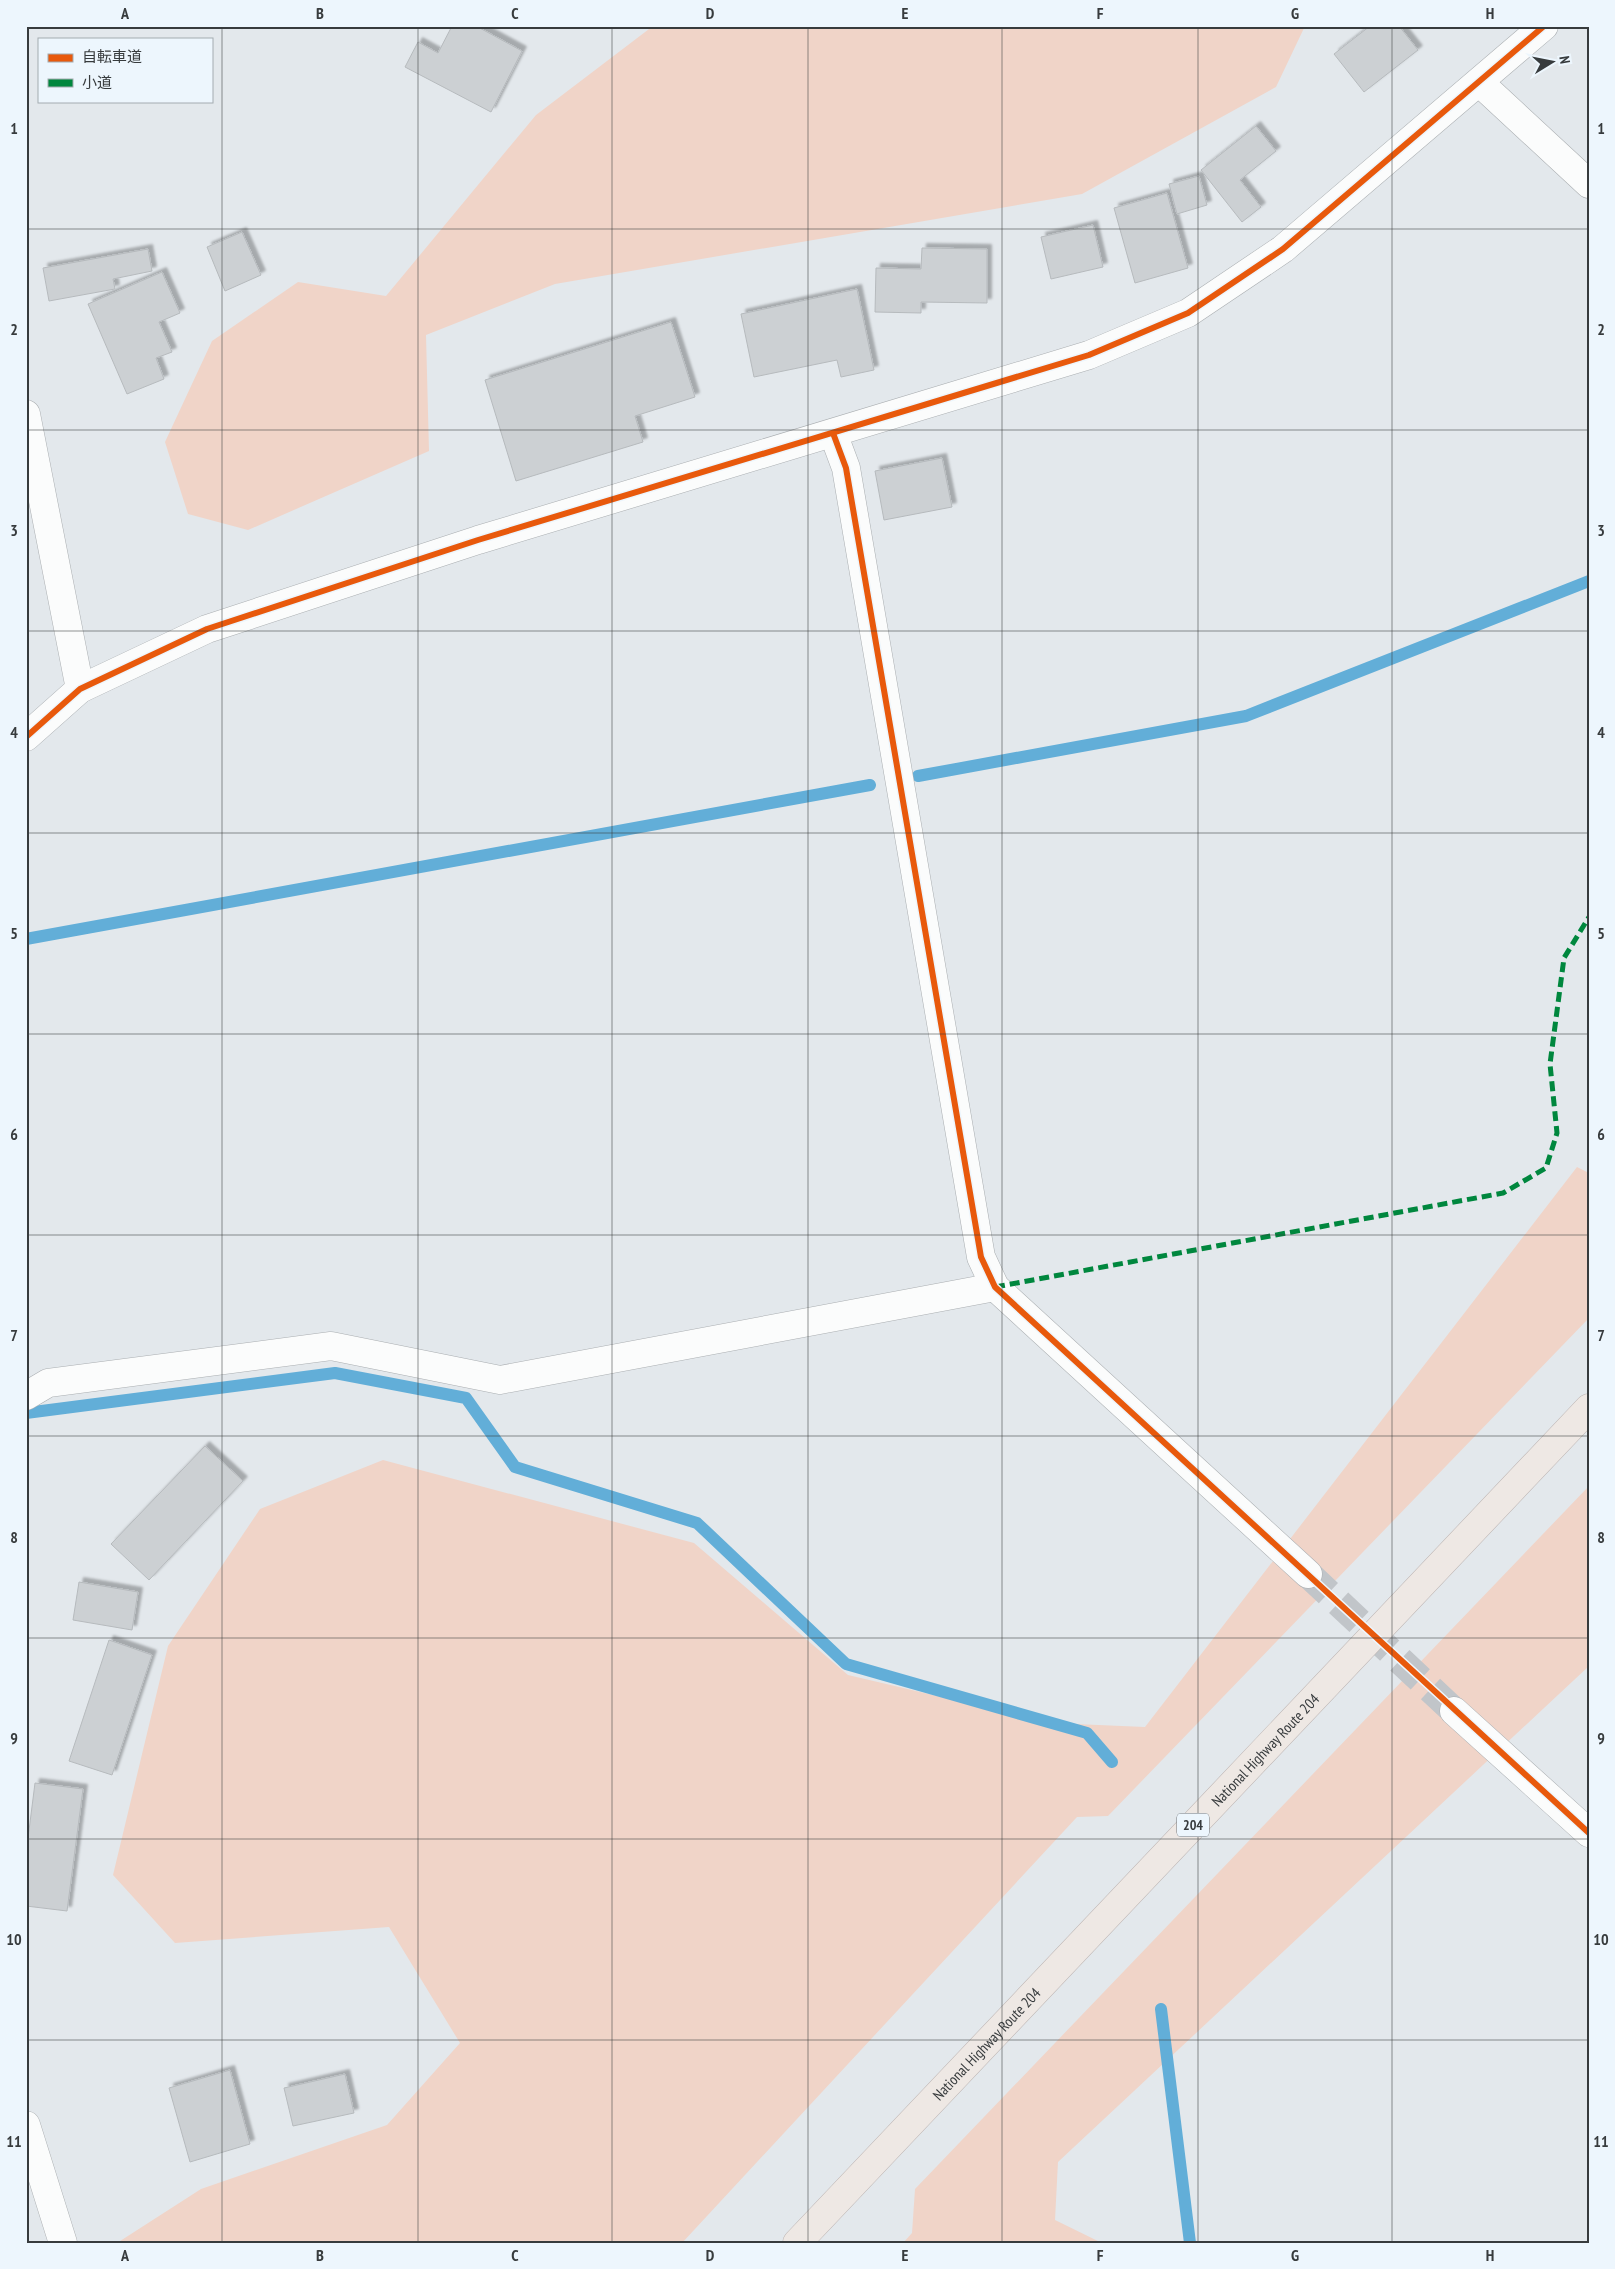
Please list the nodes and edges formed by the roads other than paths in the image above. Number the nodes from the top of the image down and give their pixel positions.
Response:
1 (1544, 26) edge
2 (1480, 83) junction
3 (1589, 184) edge
4 (26, 414) edge
5 (833, 433) junction
6 (80, 689) junction
7 (26, 737) edge
8 (995, 1287) junction
9 (26, 1396) edge
10 (1589, 1408) edge
11 (1308, 1574) tunnel mouth
12 (1454, 1711) tunnel mouth
13 (1589, 1832) edge
14 (26, 2126) edge
15 (62, 2243) edge
16 (797, 2243) edge

1 - 2 street
2 - 3 street
2 - 5 street
4 - 6 street
5 - 6 street
5 - 8 street
6 - 7 street
8 - 9 street
8 - 11 street
10 - 16 highway, National Highway Route 204 / 204
12 - 13 street
14 - 15 street

